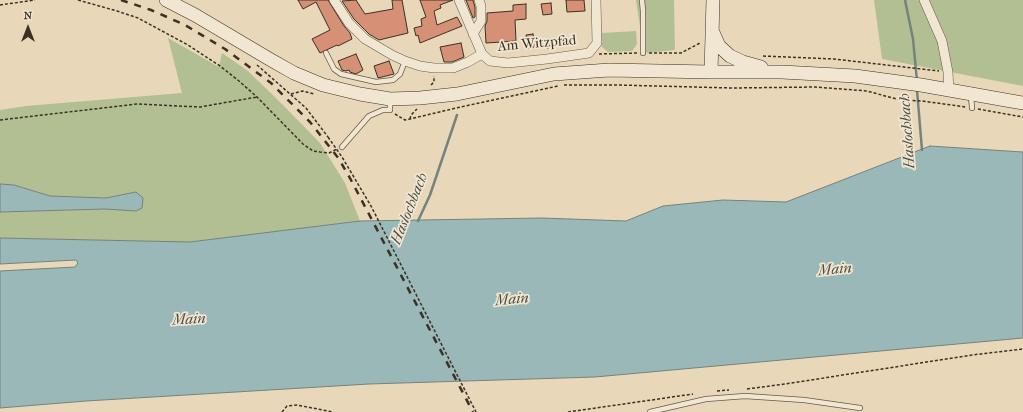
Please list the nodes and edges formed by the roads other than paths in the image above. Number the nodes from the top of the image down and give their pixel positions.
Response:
1 (166, 0) edge
2 (334, 0) edge
3 (459, 0) edge
4 (479, 0) edge
5 (596, 0) edge
6 (642, 0) edge
7 (713, 0) edge
8 (924, 0) edge
9 (712, 30) junction
10 (473, 34) junction
11 (326, 53) dead end
12 (643, 53) dead end
13 (482, 54) junction
14 (405, 61) junction
15 (711, 72) junction
16 (782, 72) junction
17 (949, 91) junction
18 (971, 95) junction
19 (390, 104) junction
20 (1023, 104) edge
21 (972, 108) dead end
22 (342, 147) road end
23 (860, 408) dead end
24 (650, 412) edge

1 - 19 main road
2 - 14 street
3 - 10 street
4 - 10 street
5 - 13 street, Am Witzpfad
6 - 12 lane
7 - 9 main road
8 - 17 street
9 - 15 main road
9 - 16 main road
10 - 13 street
11 - 14 lane
13 - 14 street
15 - 16 main road
15 - 19 main road
16 - 17 main road
17 - 18 main road
18 - 20 main road
18 - 21 lane
19 - 22 lane
23 - 24 lane

